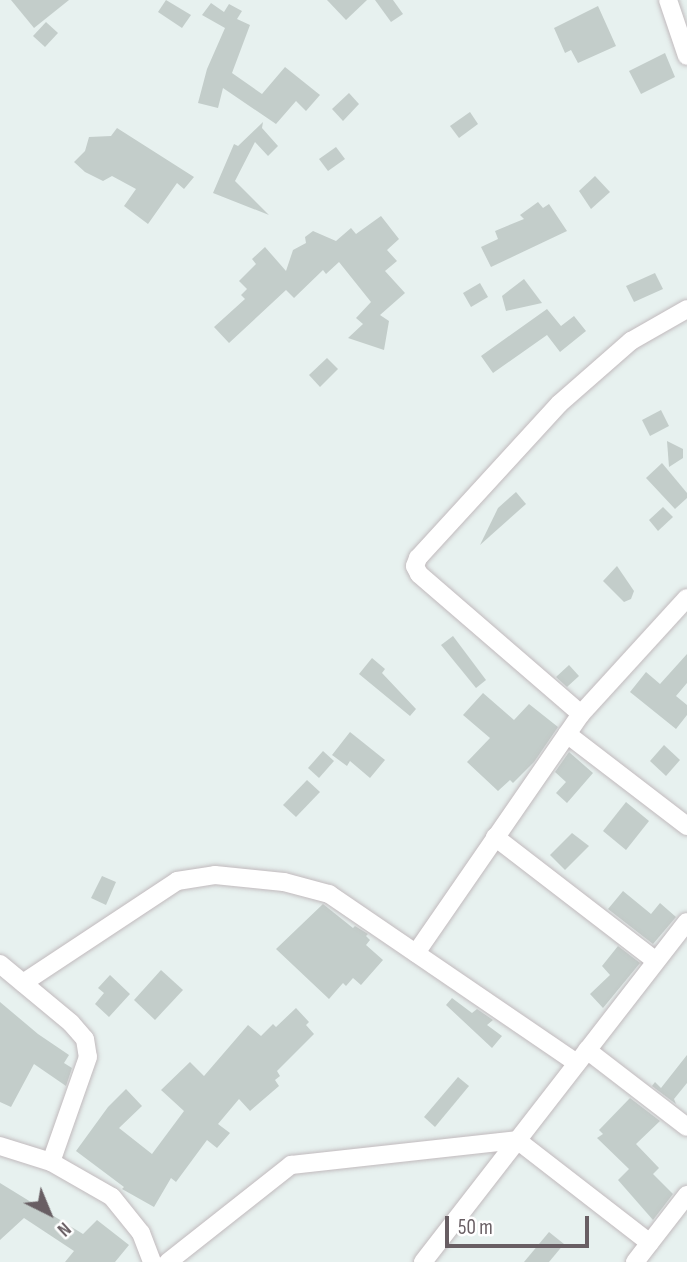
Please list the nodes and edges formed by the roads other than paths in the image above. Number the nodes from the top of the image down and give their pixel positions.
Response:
1 (668, 0) edge
2 (687, 56) edge
3 (687, 309) edge
4 (685, 602) edge
5 (581, 714) junction
6 (567, 734) junction
7 (687, 826) edge
8 (495, 837) junction
9 (687, 922) edge
10 (416, 953) junction
11 (656, 961) junction
12 (2, 970) edge
13 (23, 983) junction
14 (582, 1057) junction
15 (687, 1128) edge
16 (517, 1140) junction
17 (0, 1146) edge
18 (51, 1162) junction
19 (687, 1195) edge
20 (650, 1243) junction
21 (152, 1262) edge
22 (168, 1262) edge
23 (423, 1262) edge
24 (635, 1262) edge

1 - 2 street
3 - 5 street
4 - 5 street
5 - 6 street
6 - 7 street
6 - 8 street
8 - 10 street
8 - 11 street
9 - 11 street
10 - 13 street
10 - 14 street
11 - 14 street
12 - 13 street
13 - 18 street
14 - 15 street
14 - 16 street
16 - 20 street
16 - 22 street
16 - 23 street
17 - 18 street
18 - 21 street
19 - 20 street
20 - 24 street

